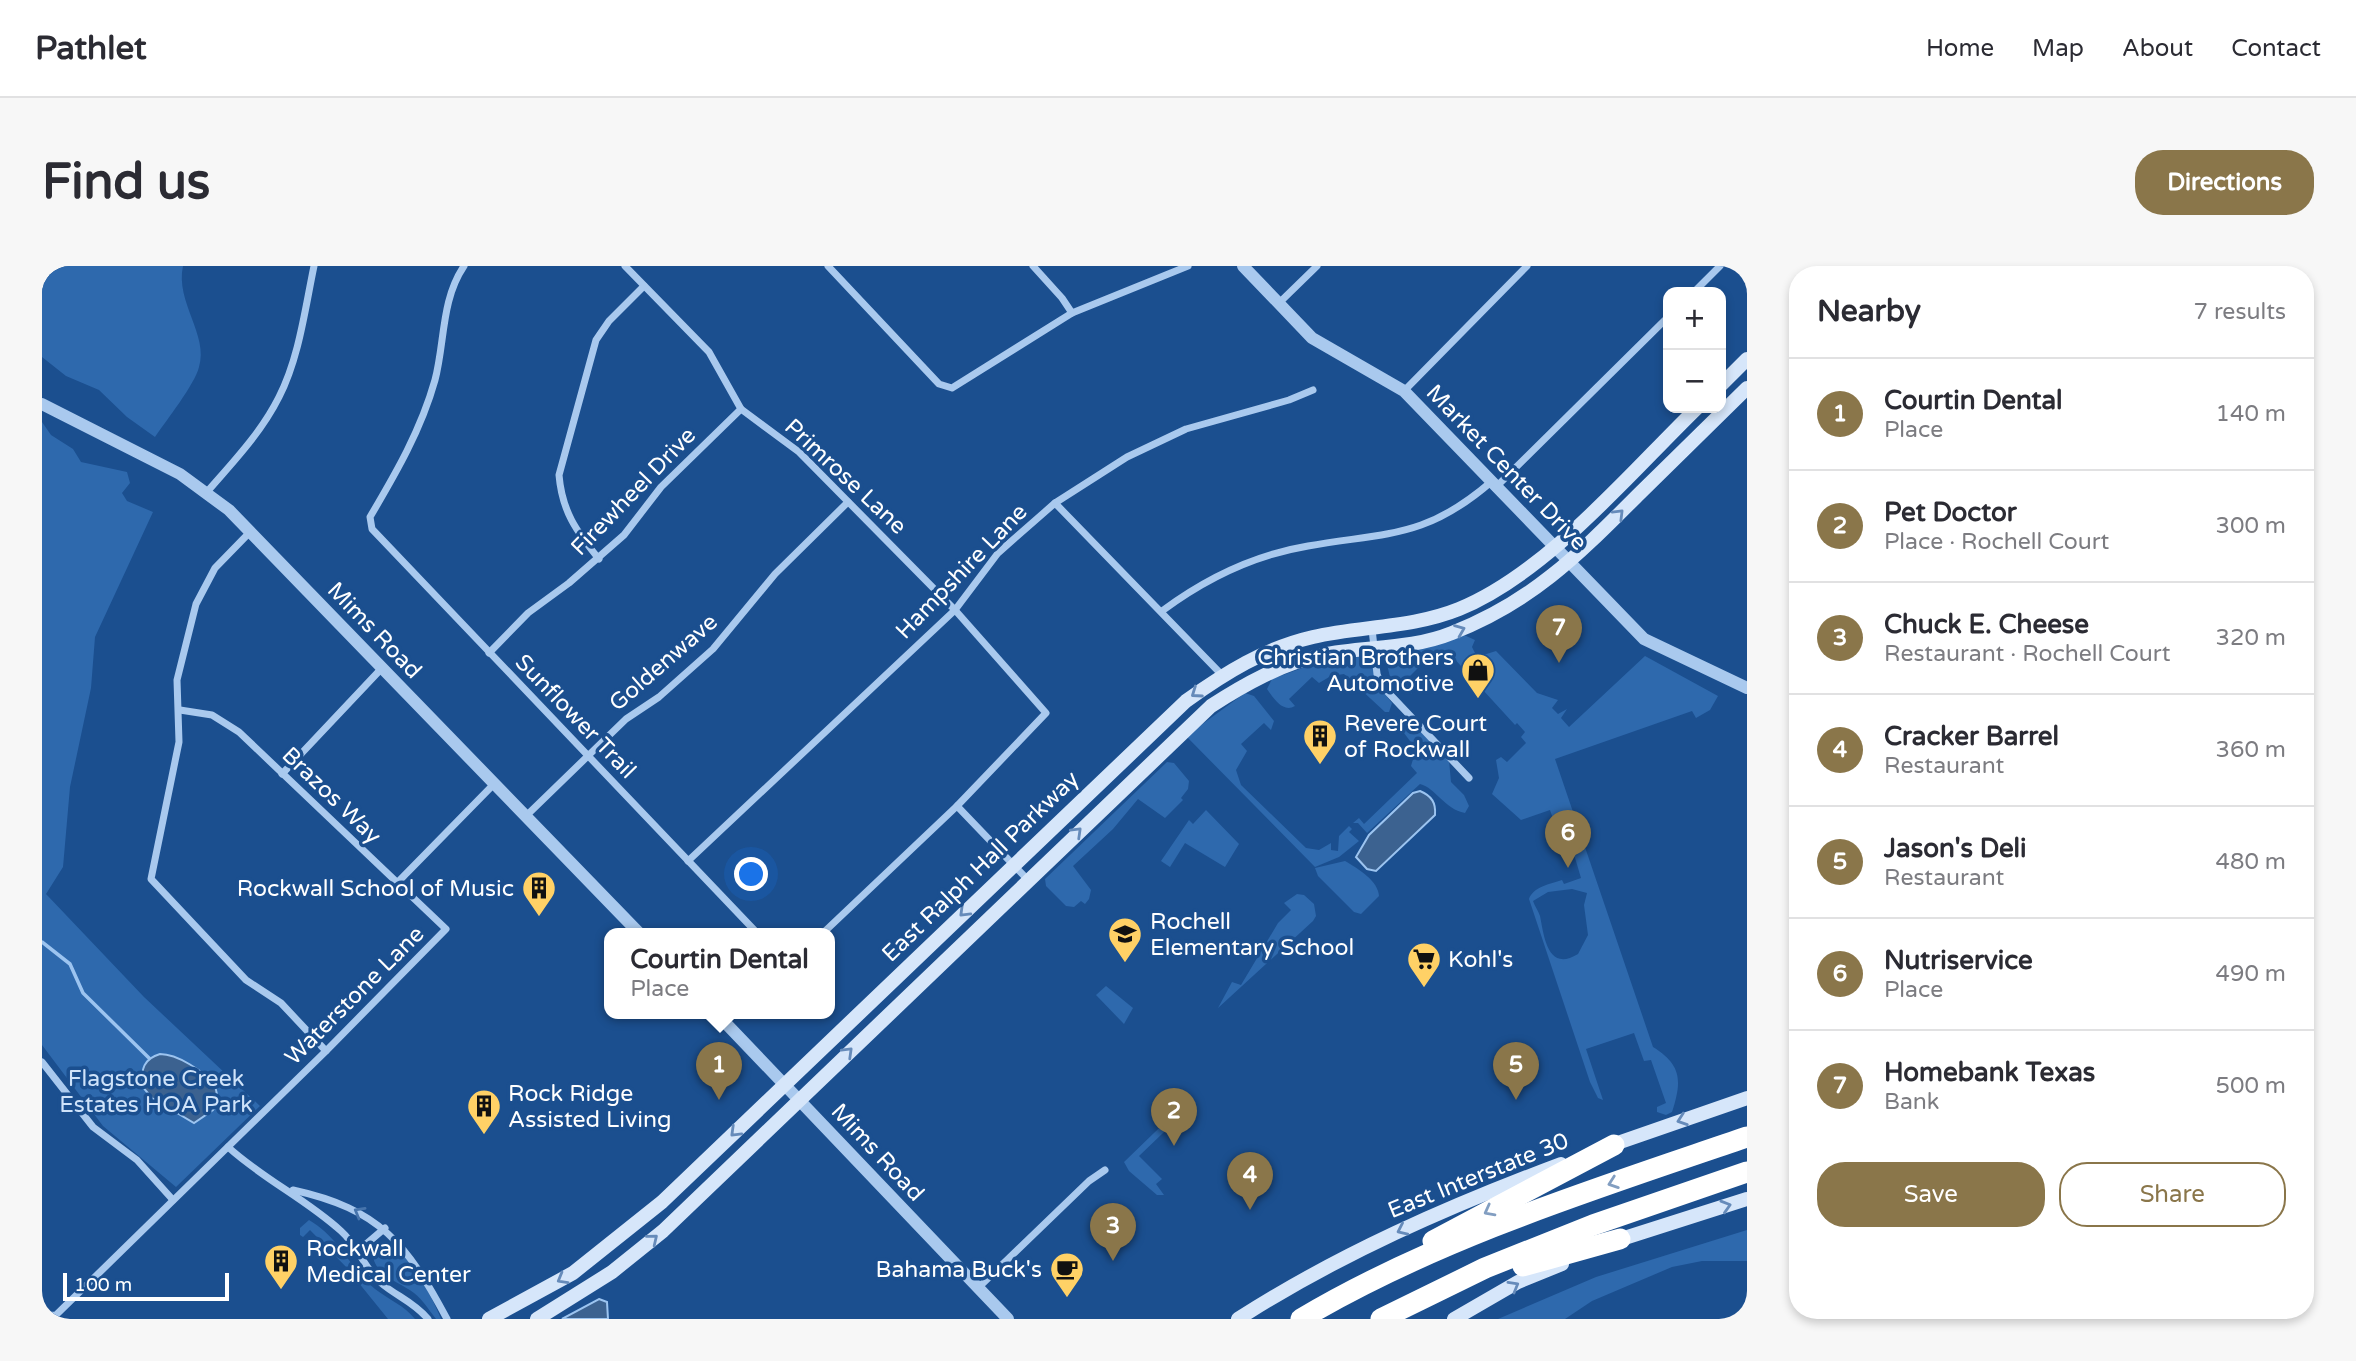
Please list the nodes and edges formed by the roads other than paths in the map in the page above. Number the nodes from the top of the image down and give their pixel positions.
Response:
1 (314, 266) edge
2 (464, 266) edge
3 (625, 266) edge
4 (828, 266) edge
5 (1033, 266) edge
6 (1188, 266) edge
7 (1243, 266) edge
8 (1317, 266) edge
9 (1527, 266) edge
10 (1720, 266) edge
11 (644, 286) junction
12 (1699, 287) edge
13 (1278, 304) junction
14 (1072, 313) junction
15 (1663, 322) edge
16 (1747, 359) edge
17 (1726, 380) edge
18 (1747, 388) edge
19 (1313, 390) dead end
20 (1404, 391) junction
21 (48, 408) edge
22 (741, 409) junction
23 (1692, 413) edge
24 (1493, 485) junction
25 (207, 492) junction
26 (849, 502) junction
27 (1055, 503) junction
28 (252, 531) junction
29 (1555, 546) junction
30 (598, 559) junction
31 (1570, 561) junction
32 (955, 610) junction
33 (1162, 611) junction
34 (1372, 629) junction
35 (1375, 649) junction
36 (489, 653) junction
37 (382, 668) junction
38 (1222, 675) junction
39 (1747, 688) edge
40 (180, 710) junction
41 (588, 757) junction
42 (282, 774) junction
43 (1468, 778) dead end
44 (494, 784) junction
45 (957, 806) junction
46 (526, 816) junction
47 (688, 861) junction
48 (1014, 865) junction
49 (1028, 880) junction
50 (396, 884) junction
51 (634, 928) edge
52 (752, 928) edge
53 (828, 928) edge
54 (446, 929) joint
55 (722, 1019) edge
56 (327, 1051) junction
57 (42, 1062) edge
58 (785, 1085) junction
59 (1747, 1098) edge
60 (798, 1099) junction
61 (1747, 1137) edge
62 (1614, 1144) junction
63 (228, 1147) junction
64 (1105, 1170) dead end
65 (1747, 1172) edge
66 (289, 1189) junction
67 (1747, 1199) edge
68 (173, 1200) junction
69 (385, 1228) junction
70 (1620, 1239) junction
71 (358, 1251) junction
72 (978, 1288) junction
73 (44, 1317) edge
74 (428, 1319) edge
75 (447, 1319) edge
76 (489, 1319) edge
77 (537, 1319) edge
78 (1008, 1319) edge
79 (1238, 1319) edge
80 (1295, 1319) edge
81 (1301, 1319) edge
82 (1381, 1319) edge
83 (1407, 1319) edge
84 (1454, 1319) edge

1 - 25 street
2 - 36 street, Sunflower Trail
3 - 11 street, Primrose Lane
4 - 14 street
5 - 14 street
6 - 14 street
7 - 13 street, Market Center Drive
8 - 13 street
9 - 20 street
10 - 12 street
11 - 22 street, Primrose Lane
11 - 30 street
13 - 20 street, Market Center Drive
15 - 24 street
16 - 17 main road
31 -> 18 main road, East Ralph Hall Parkway
19 - 27 street, Hampshire Lane
20 - 24 street, Market Center Drive
21 - 25 street, Mims Road
22 - 26 street, Primrose Lane
22 - 30 street, Firewheel Drive
23 - 29 main road, East Ralph Hall Parkway
24 - 29 street, Market Center Drive
24 - 33 street
25 - 28 street, Mims Road
26 - 32 street, Primrose Lane
26 - 41 street, Goldenwave
27 - 32 street, Hampshire Lane
27 - 33 street
28 - 37 street, Mims Road
28 - 40 street
29 - 31 street, Market Center Drive
29 - 34 main road, East Ralph Hall Parkway
30 - 36 street, Firewheel Drive
35 -> 31 main road, East Ralph Hall Parkway
31 - 39 street, Market Center Drive
32 - 45 street, Primrose Lane
32 - 47 street, Hampshire Lane
33 - 38 street
34 - 35 street
34 - 38 main road, East Ralph Hall Parkway
35 - 43 street
49 -> 35 main road, East Ralph Hall Parkway
36 - 41 street, Sunflower Trail
37 - 42 street
37 - 44 street, Mims Road
38 -> 48 main road, East Ralph Hall Parkway
40 - 42 street, Brazos Way
40 - 56 street
41 - 46 street, Goldenwave
41 - 47 street, Sunflower Trail
42 - 50 street, Brazos Way
44 - 46 street, Mims Road
44 - 50 street
45 - 48 street
45 - 53 street
46 - 51 street, Mims Road
47 - 52 street, Sunflower Trail
48 - 49 street
48 -> 58 main road, East Ralph Hall Parkway
60 -> 49 main road, East Ralph Hall Parkway
50 - 54 street, Brazos Way
54 - 56 street, Waterstone Lane
55 - 58 street, Mims Road
56 - 63 street, Waterstone Lane
57 - 68 street
58 - 60 street, Mims Road
58 -> 76 main road, East Ralph Hall Parkway
59 -> 62 main road, East Interstate 30
60 - 72 street, Mims Road
77 -> 60 main road, East Ralph Hall Parkway
61 -> 81 highway
62 -> 79 main road, East Interstate 30
62 -> 80 highway
63 - 66 street
63 - 68 street, Waterstone Lane
64 - 72 street
65 - 82 highway
69 -> 66 street
66 - 71 street
70 -> 67 main road
68 - 73 street, Waterstone Lane
69 - 71 street
69 - 75 street
70 - 83 highway
84 -> 70 main road
71 - 74 street
72 - 78 street, Mims Road

